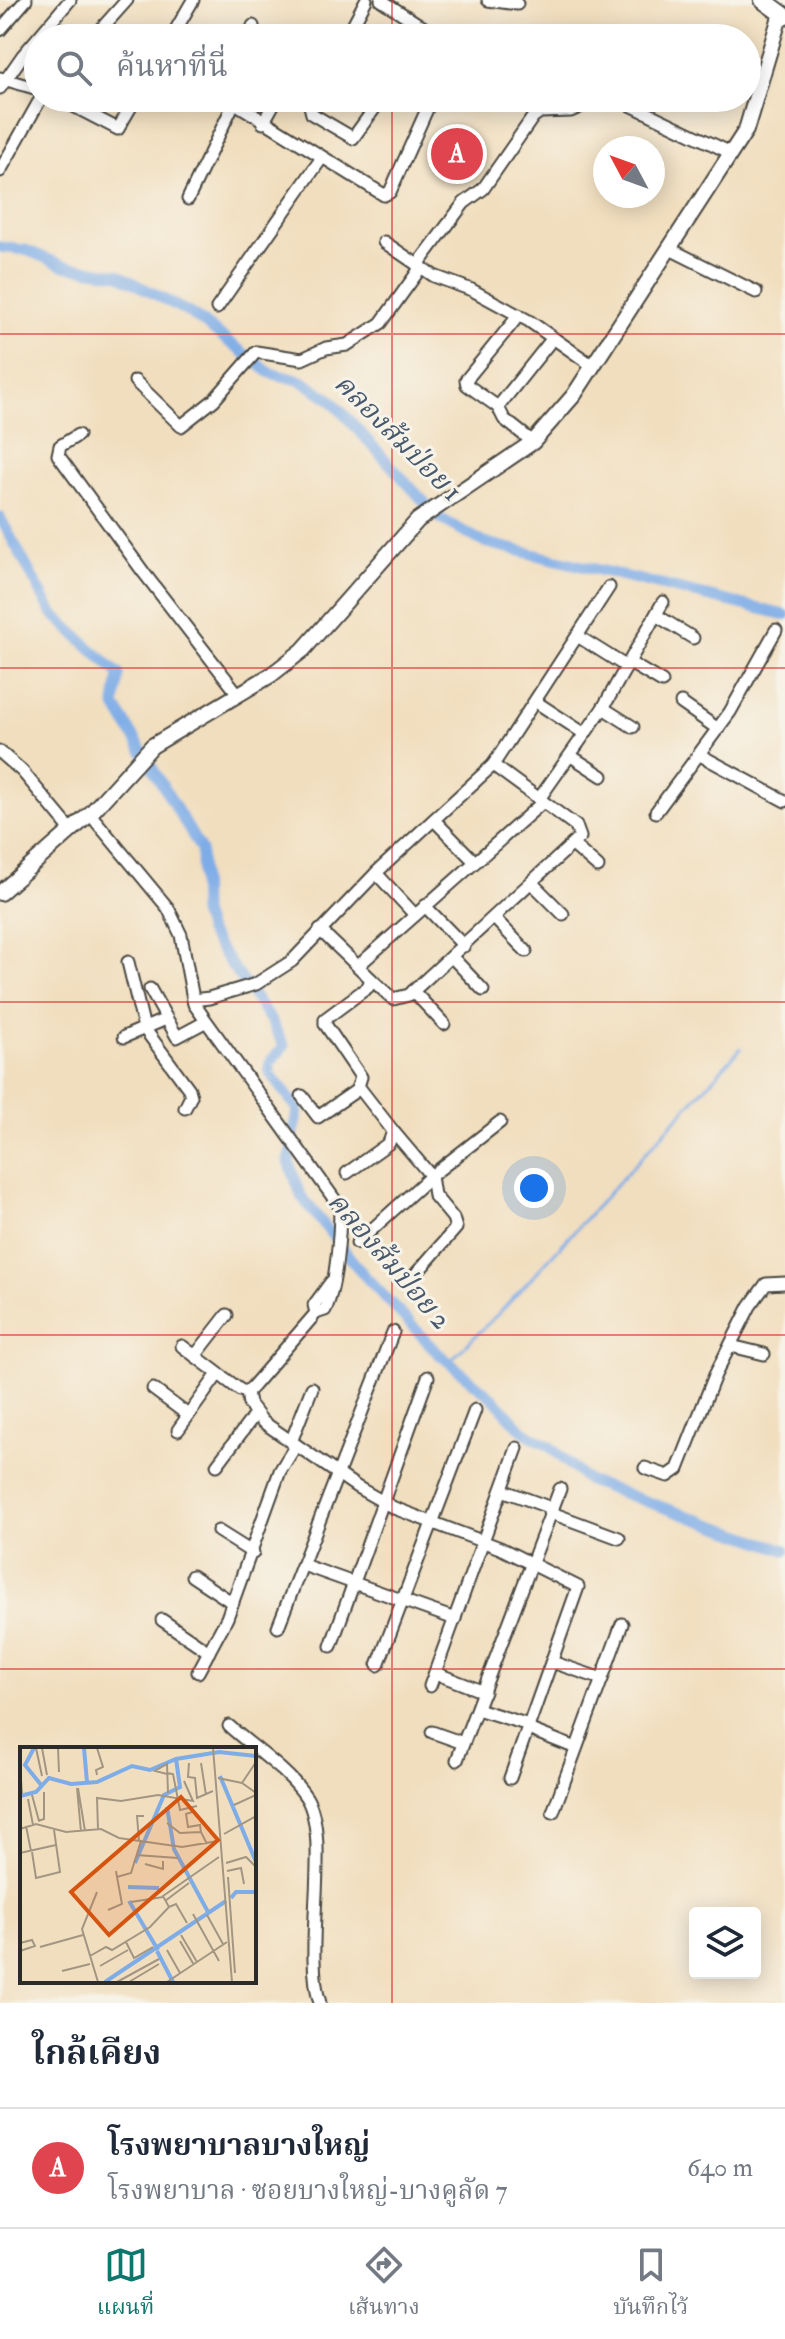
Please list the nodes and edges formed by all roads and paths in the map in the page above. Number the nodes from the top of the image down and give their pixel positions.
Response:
1 (26, 0) edge
2 (70, 0) edge
3 (127, 0) edge
4 (193, 0) edge
5 (366, 0) edge
6 (381, 0) edge
7 (488, 0) edge
8 (763, 0) edge
9 (517, 4) dead end
10 (399, 6) edge
11 (783, 14) edge
12 (50, 24) edge
13 (106, 24) edge
14 (179, 24) edge
15 (353, 24) edge
16 (420, 24) edge
17 (0, 30) edge
18 (24, 55) edge
19 (2, 82) edge
20 (24, 86) edge
21 (761, 86) edge
22 (31, 112) edge
23 (85, 112) edge
24 (128, 112) edge
25 (226, 112) edge
26 (246, 112) edge
27 (269, 112) edge
28 (312, 112) edge
29 (372, 112) edge
30 (426, 112) edge
31 (540, 112) edge
32 (645, 112) edge
33 (752, 112) edge
34 (263, 123) junction
35 (5, 149) edge
36 (731, 153) junction
37 (321, 159) junction
38 (0, 171) edge
39 (188, 199) dead end
40 (384, 242) dead end
41 (670, 249) junction
42 (421, 267) junction
43 (756, 292) dead end
44 (217, 308) dead end
45 (519, 315) junction
46 (553, 338) junction
47 (593, 366) junction
48 (135, 381) dead end
49 (498, 407) junction
50 (78, 435) dead end
51 (533, 442) junction
52 (609, 587) dead end
53 (663, 602) dead end
54 (656, 615) junction
55 (776, 630) dead end
56 (579, 637) junction
57 (693, 638) dead end
58 (629, 665) junction
59 (662, 682) dead end
60 (238, 694) junction
61 (536, 702) junction
62 (681, 703) dead end
63 (603, 708) junction
64 (633, 727) dead end
65 (718, 729) junction
66 (585, 734) junction
67 (0, 752) edge
68 (700, 755) junction
69 (571, 756) junction
70 (493, 765) junction
71 (602, 776) dead end
72 (541, 801) junction
73 (785, 801) edge
74 (656, 812) dead end
75 (90, 814) junction
76 (434, 820) junction
77 (71, 830) junction
78 (574, 846) junction
79 (475, 862) junction
80 (598, 867) dead end
81 (376, 873) junction
82 (533, 884) junction
83 (0, 893) edge
84 (425, 906) junction
85 (563, 914) dead end
86 (415, 915) junction
87 (494, 918) junction
88 (320, 930) junction
89 (464, 946) junction
90 (526, 951) dead end
91 (452, 957) junction
92 (128, 962) dead end
93 (358, 966) junction
94 (371, 979) junction
95 (150, 989) dead end
96 (483, 990) dead end
97 (413, 991) junction
98 (193, 1000) junction
99 (166, 1019) junction
100 (205, 1022) junction
101 (444, 1024) dead end
102 (144, 1028) junction
103 (124, 1037) dead end
104 (358, 1086) junction
105 (302, 1096) dead end
106 (185, 1108) dead end
107 (500, 1122) dead end
108 (393, 1131) junction
109 (347, 1173) dead end
110 (431, 1176) junction
111 (357, 1243) dead end
112 (415, 1275) dead end
113 (785, 1283) edge
114 (227, 1315) dead end
115 (393, 1332) dead end
116 (182, 1346) dead end
117 (731, 1346) junction
118 (764, 1354) dead end
119 (195, 1356) junction
120 (218, 1374) junction
121 (428, 1377) dead end
122 (312, 1388) dead end
123 (153, 1389) dead end
124 (247, 1392) junction
125 (475, 1410) dead end
126 (256, 1413) junction
127 (188, 1415) junction
128 (178, 1430) dead end
129 (294, 1443) junction
130 (517, 1448) dead end
131 (217, 1465) dead end
132 (645, 1468) dead end
133 (338, 1475) junction
134 (560, 1489) dead end
135 (502, 1490) junction
136 (384, 1502) junction
137 (550, 1510) junction
138 (432, 1522) junction
139 (218, 1531) dead end
140 (619, 1538) dead end
141 (483, 1542) junction
142 (253, 1553) junction
143 (530, 1562) junction
144 (303, 1565) junction
145 (192, 1576) dead end
146 (354, 1582) junction
147 (403, 1601) junction
148 (233, 1603) junction
149 (455, 1619) junction
150 (162, 1620) dead end
151 (622, 1624) dead end
152 (278, 1627) dead end
153 (331, 1646) dead end
154 (209, 1652) junction
155 (552, 1662) junction
156 (378, 1665) dead end
157 (198, 1672) dead end
158 (435, 1673) junction
159 (602, 1679) junction
160 (430, 1686) dead end
161 (484, 1692) junction
162 (477, 1709) junction
163 (229, 1726) dead end
164 (528, 1727) junction
165 (432, 1732) dead end
166 (463, 1743) junction
167 (252, 1747) edge
168 (576, 1748) junction
169 (256, 1751) edge
170 (457, 1760) dead end
171 (510, 1778) dead end
172 (553, 1812) dead end
173 (320, 2003) edge

1 - 17 street
2 - 12 street
3 - 13 street
4 - 14 street
5 - 15 street
6 - 10 street
7 - 9 street
8 - 11 main road
10 - 16 street
11 - 21 street
18 - 19 street
19 - 20 street
22 - 35 street
23 - 24 street
25 - 39 street
26 - 34 street
27 - 34 street
28 - 29 street
30 - 37 street
31 - 42 street
32 - 36 street
33 - 36 street
34 - 37 street
35 - 38 street
36 - 41 street
37 - 44 street
40 - 42 street
41 - 43 street
41 - 47 street
42 - 45 street
42 - 48 street
45 - 46 street
45 - 49 street
46 - 47 street
46 - 49 street
47 - 51 street
49 - 51 street
50 - 60 street
51 - 60 street
52 - 56 street
53 - 54 street
54 - 57 street
54 - 58 street
55 - 65 street
56 - 58 street
56 - 61 street
58 - 59 street
58 - 63 street
60 - 75 street
61 - 66 street
61 - 70 street
62 - 65 street
63 - 64 street
63 - 66 street
65 - 68 street
66 - 69 street
67 - 77 street
68 - 73 street
68 - 74 street
69 - 71 street
69 - 72 street
70 - 72 street
70 - 76 street
72 - 78 street
72 - 79 street
75 - 77 street
75 - 98 street
76 - 79 street
76 - 81 street
77 - 83 street
78 - 80 street
78 - 82 street
79 - 84 street
81 - 86 street
81 - 88 street
82 - 85 street
82 - 87 street
84 - 86 street
84 - 89 street
86 - 93 street
87 - 89 street
87 - 90 street
88 - 93 street
88 - 98 street
89 - 91 street
91 - 96 street
91 - 97 street
92 - 102 street
93 - 94 street
94 - 97 street
94 - 104 street
95 - 99 street
97 - 101 street
98 - 100 street
99 - 100 street
99 - 102 street
100 - 124 street
102 - 103 street
102 - 106 street
104 - 105 street
104 - 108 street
107 - 110 street
108 - 109 street
108 - 110 street
110 - 111 street
110 - 112 street
113 - 117 street
114 - 119 street
115 - 133 street
116 - 119 street
117 - 118 street
117 - 132 street
119 - 120 street
120 - 124 street
120 - 127 street
121 - 136 street
122 - 129 street
123 - 127 street
124 - 126 street
125 - 138 street
126 - 129 street
126 - 131 street
127 - 128 street
129 - 133 street
129 - 142 street
130 - 135 street
133 - 136 street
133 - 144 street
134 - 137 street
135 - 137 street
135 - 141 street
136 - 138 street
136 - 146 street
137 - 140 street
137 - 143 street
138 - 141 street
138 - 147 street
139 - 142 street
141 - 143 street
141 - 149 street
142 - 148 street
143 - 155 street
143 - 161 street
144 - 146 street
144 - 152 street
145 - 148 street
146 - 147 street
146 - 153 street
147 - 149 street
147 - 156 street
148 - 154 street
149 - 158 street
150 - 154 street
151 - 159 street
154 - 157 street
155 - 159 street
155 - 164 street
158 - 160 street
158 - 161 street
159 - 168 street
161 - 162 street
162 - 164 street
162 - 166 street
163 - 167 street
164 - 168 street
164 - 171 street
165 - 166 street
166 - 170 street
168 - 172 street
169 - 173 street

